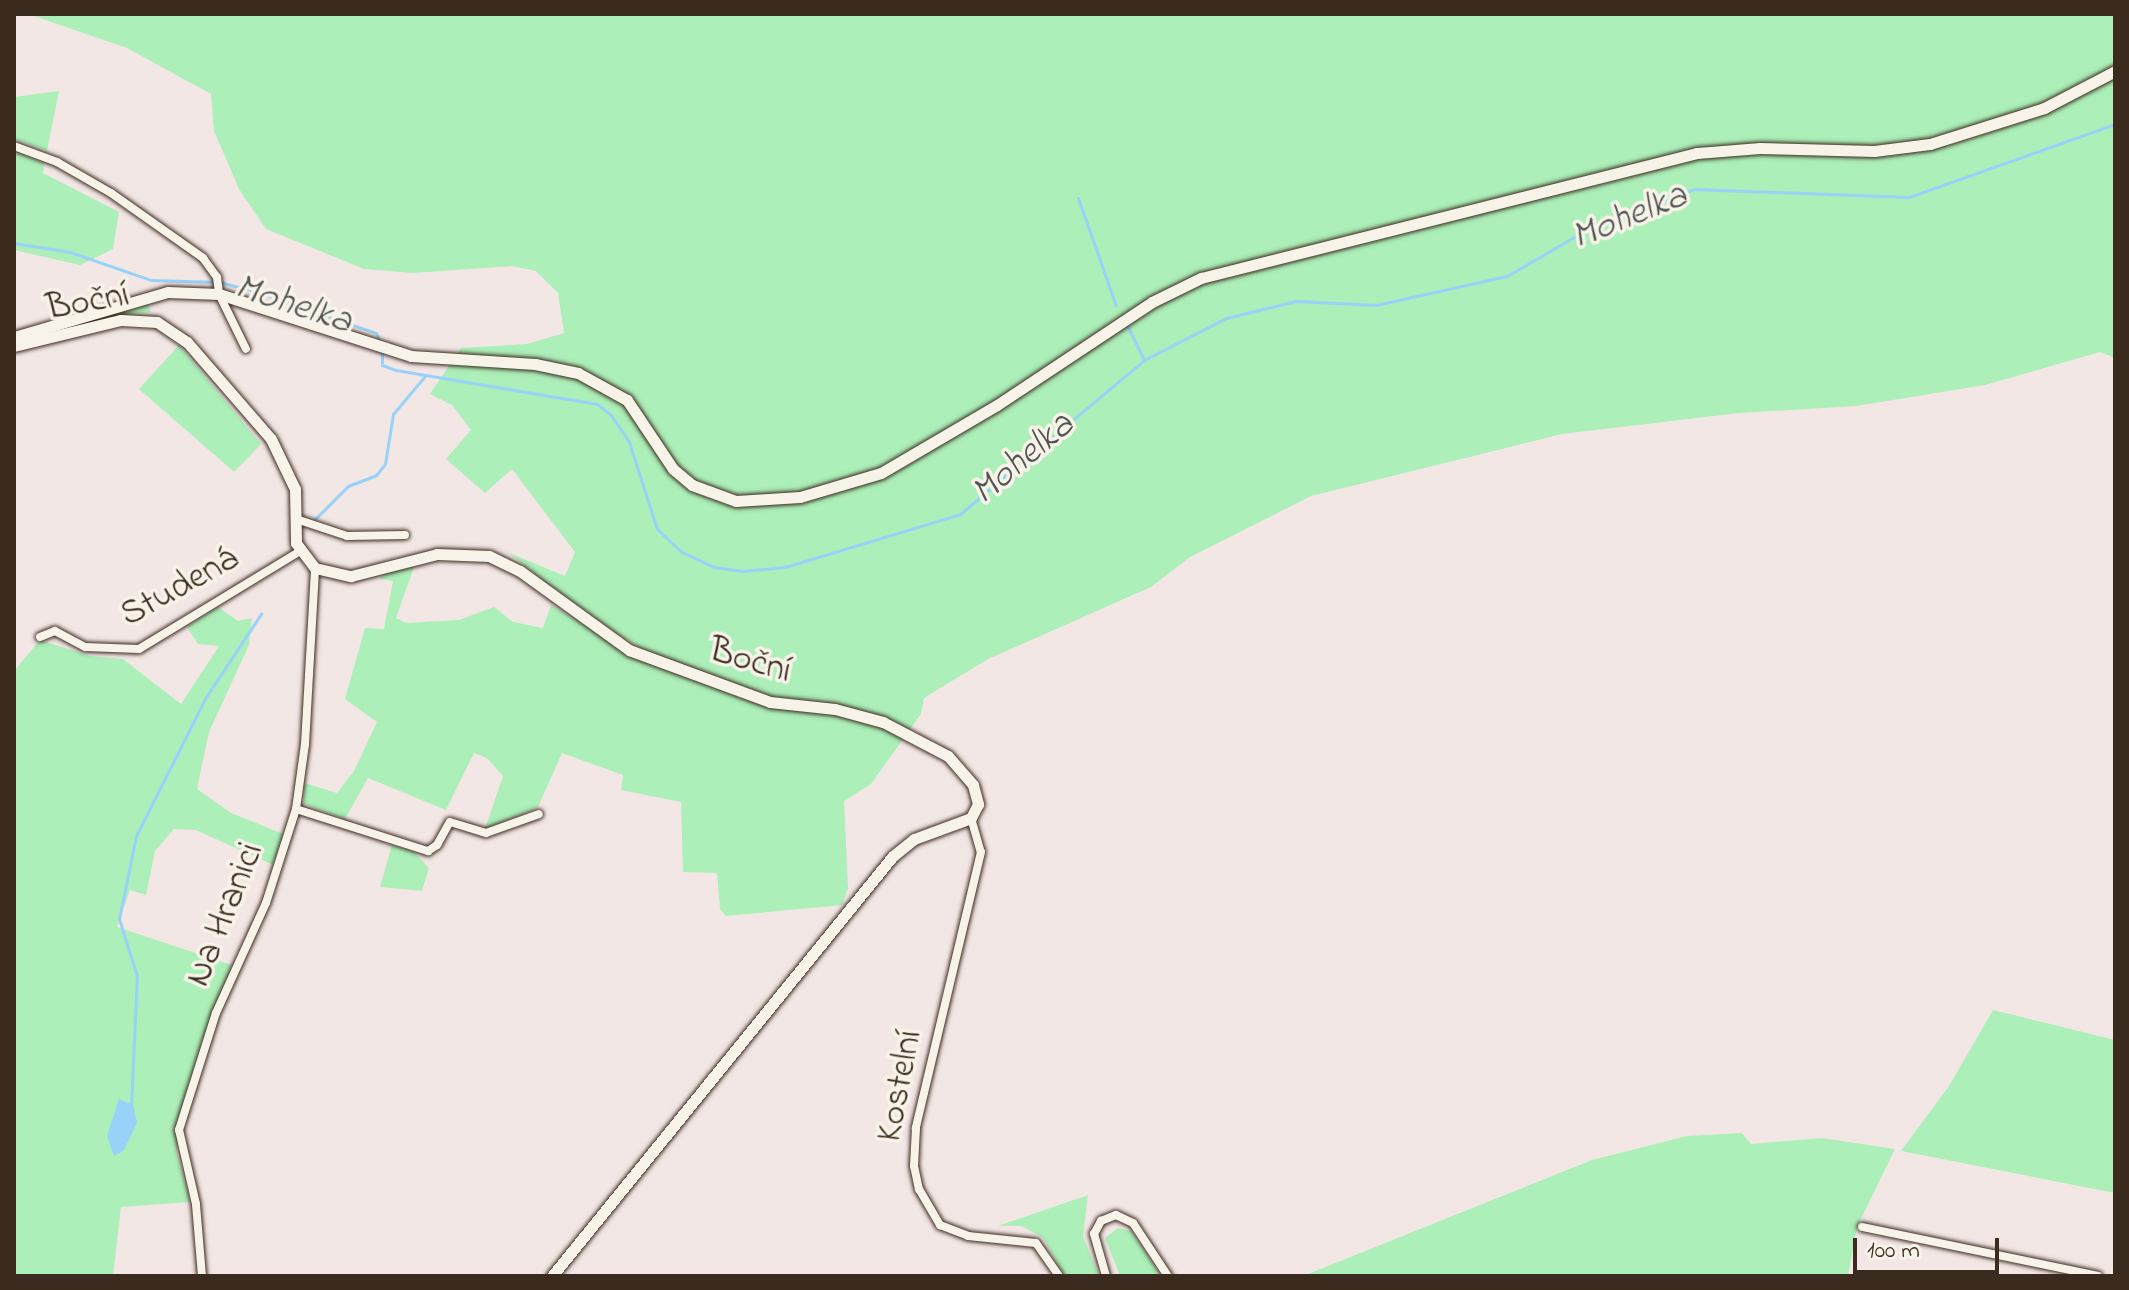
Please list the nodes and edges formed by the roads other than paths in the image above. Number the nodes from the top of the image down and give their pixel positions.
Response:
1 (2115, 71) edge
2 (14, 146) edge
3 (219, 291) junction
4 (14, 337) edge
5 (14, 346) edge
6 (246, 349) dead end
7 (296, 519) junction
8 (405, 535) dead end
9 (300, 551) junction
10 (315, 568) junction
11 (40, 637) dead end
12 (296, 809) junction
13 (539, 814) dead end
14 (971, 818) junction
15 (1862, 1227) dead end
16 (202, 1276) edge
17 (552, 1276) edge
18 (1059, 1276) edge
19 (1106, 1276) edge
20 (1168, 1276) edge
21 (2098, 1276) edge

1 - 3 street
2 - 3 street
3 - 4 street
3 - 6 street
5 - 7 street, Boční
7 - 8 street
7 - 9 street, Boční
9 - 10 street
9 - 11 street, Studená
10 - 12 street, Na Hranici
10 - 14 street, Boční
12 - 13 street
12 - 16 street, Na Hranici
14 - 17 street
14 - 18 street, Kostelní
15 - 21 street
19 - 20 street

